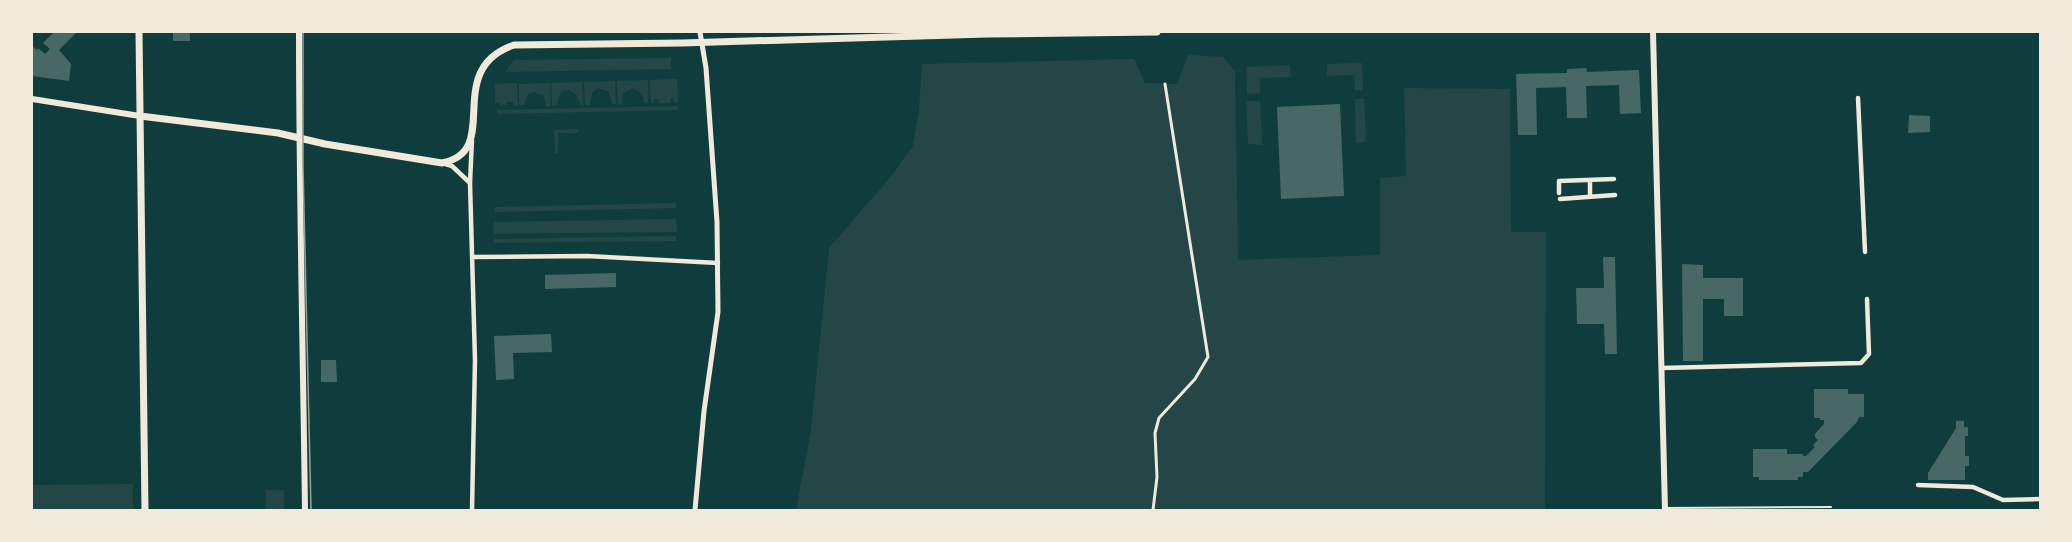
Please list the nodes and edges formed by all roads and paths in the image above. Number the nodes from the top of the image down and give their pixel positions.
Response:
1 (138, 32) edge
2 (299, 32) edge
3 (700, 32) edge
4 (1157, 32) edge
5 (1653, 32) edge
6 (987, 33) edge
7 (702, 42) junction
8 (1165, 84) dead end
9 (1858, 98) dead end
10 (32, 99) edge
11 (140, 116) junction
12 (472, 135) junction
13 (299, 138) junction
14 (442, 163) junction
15 (1614, 179) dead end
16 (1590, 180) junction
17 (470, 183) junction
18 (1614, 195) dead end
19 (1590, 197) junction
20 (1865, 252) dead end
21 (473, 257) junction
22 (717, 263) junction
23 (1867, 299) dead end
24 (1662, 368) junction
25 (1918, 485) dead end
26 (2040, 499) edge
27 (1831, 507) dead end
28 (1665, 509) edge
29 (145, 510) edge
30 (305, 510) edge
31 (472, 510) edge
32 (695, 510) edge
33 (1153, 510) edge

1 - 11 main road
2 - 13 main road
3 - 7 street
4 - 6 main road
5 - 24 main road
6 - 7 main road
7 - 12 main road
7 - 22 street
8 - 33 street
9 - 20 street
10 - 11 main road
11 - 13 main road
11 - 29 main road
12 - 14 main road
12 - 17 street
13 - 14 main road
13 - 30 main road
14 - 17 street
15 - 16 street
16 - 19 street
16 - 19 street
17 - 21 street
18 - 19 street
21 - 22 street
21 - 31 street
22 - 32 street
23 - 24 street
24 - 28 main road
25 - 26 street
27 - 28 lane

